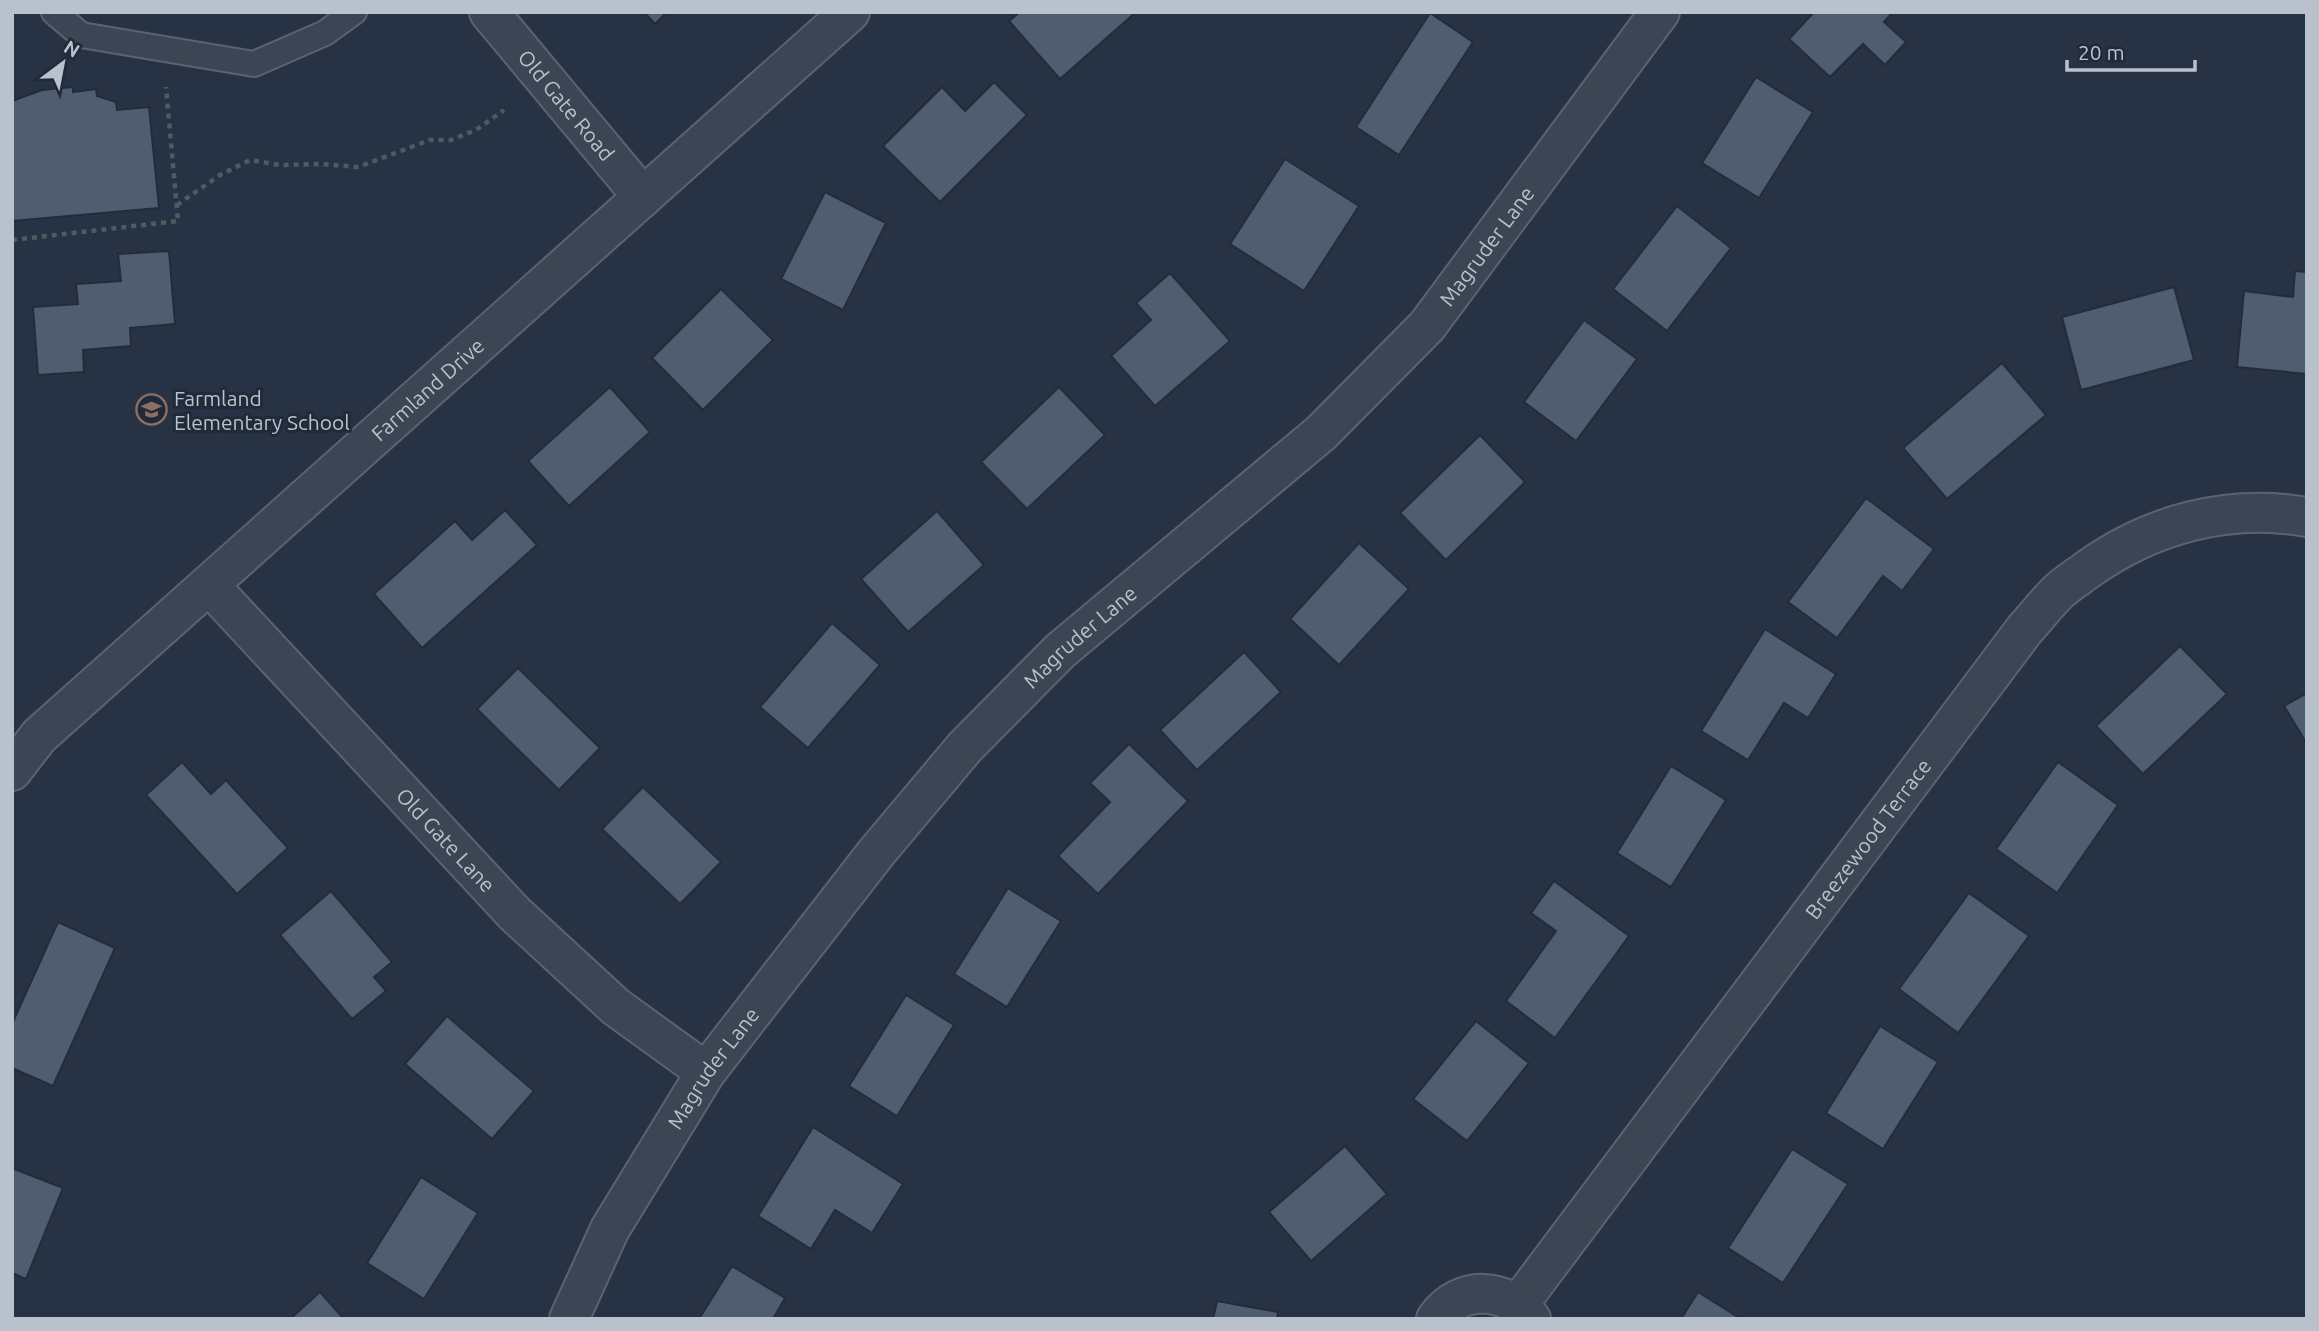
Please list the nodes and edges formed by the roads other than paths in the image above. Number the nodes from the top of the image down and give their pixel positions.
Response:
1 (54, 12) edge
2 (489, 12) edge
3 (850, 12) edge
4 (1660, 12) edge
5 (341, 16) edge
6 (643, 197) junction
7 (2307, 517) edge
8 (209, 584) junction
9 (12, 771) edge
10 (706, 1072) junction
11 (1525, 1312) edge
12 (569, 1319) edge
13 (1436, 1319) edge

1 - 5 lane
2 - 6 street, Old Gate Road
3 - 6 street, Farmland Drive
4 - 10 street, Magruder Lane
6 - 8 street, Farmland Drive
7 - 11 street, Breezewood Terrace
8 - 9 street, Farmland Drive
8 - 10 street, Old Gate Lane
10 - 12 street, Magruder Lane
11 - 13 street, Breezewood Terrace

